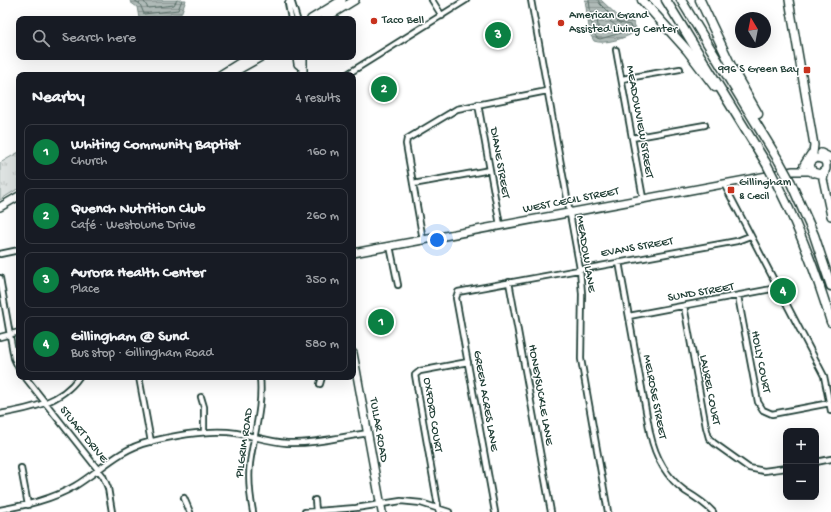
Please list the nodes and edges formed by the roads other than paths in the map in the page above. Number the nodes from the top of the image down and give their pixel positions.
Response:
1 (290, 0) edge
2 (342, 0) edge
3 (355, 0) edge
4 (432, 0) edge
5 (466, 0) edge
6 (531, 0) edge
7 (642, 0) edge
8 (666, 0) edge
9 (681, 0) edge
10 (700, 0) edge
11 (789, 0) edge
12 (290, 16) edge
13 (296, 16) edge
14 (316, 16) edge
15 (329, 16) edge
16 (442, 16) junction
17 (616, 50) dead end
18 (244, 60) edge
19 (256, 60) edge
20 (297, 60) edge
21 (303, 60) edge
22 (302, 67) junction
23 (680, 69) dead end
24 (225, 72) edge
25 (234, 72) edge
26 (303, 72) edge
27 (351, 72) edge
28 (622, 79) junction
29 (546, 91) junction
30 (478, 104) junction
31 (738, 115) junction
32 (809, 116) junction
33 (705, 125) dead end
34 (632, 138) junction
35 (774, 151) junction
36 (826, 158) edge
37 (809, 163) junction
38 (490, 170) junction
39 (827, 170) edge
40 (793, 171) junction
41 (814, 173) junction
42 (413, 184) junction
43 (724, 184) junction
44 (16, 198) edge
45 (643, 198) junction
46 (827, 201) junction
47 (0, 207) edge
48 (569, 212) junction
49 (831, 216) edge
50 (500, 225) junction
51 (750, 236) junction
52 (423, 240) junction
53 (390, 246) junction
54 (16, 251) edge
55 (356, 252) edge
56 (0, 254) edge
57 (620, 262) junction
58 (580, 269) junction
59 (0, 278) edge
60 (509, 282) junction
61 (398, 285) dead end
62 (831, 286) edge
63 (777, 288) junction
64 (457, 293) joint
65 (738, 296) junction
66 (684, 306) junction
67 (629, 316) junction
68 (831, 322) edge
69 (16, 333) edge
70 (10, 335) junction
71 (0, 337) edge
72 (16, 362) edge
73 (468, 362) junction
74 (356, 375) edge
75 (27, 380) edge
76 (76, 380) edge
77 (140, 380) edge
78 (260, 380) edge
79 (321, 380) edge
80 (320, 384) dead end
81 (201, 397) dead end
82 (45, 403) junction
83 (830, 403) junction
84 (831, 411) edge
85 (0, 414) edge
86 (204, 432) junction
87 (368, 432) junction
88 (255, 437) junction
89 (151, 442) junction
90 (831, 459) edge
91 (819, 461) edge
92 (21, 468) dead end
93 (783, 468) edge
94 (98, 470) junction
95 (184, 498) dead end
96 (315, 500) dead end
97 (381, 504) junction
98 (28, 505) junction
99 (0, 510) edge
100 (316, 510) junction
101 (439, 510) edge
102 (112, 512) edge
103 (190, 512) edge
104 (253, 512) edge
105 (305, 512) edge
106 (382, 512) edge
107 (449, 512) edge
108 (495, 512) edge
109 (551, 512) edge
110 (608, 512) edge
111 (712, 512) edge

1 - 12 street
1 - 13 street
2 - 14 main road
3 - 15 main road
4 - 16 street
5 - 16 street
6 - 29 street, MEADOW LANE
7 - 31 highway
8 - 31 highway
9 - 35 highway
10 - 35 highway
11 - 32 main road
16 - 27 street
17 - 28 street, MEADOWVIEW STREET
18 - 24 main road
19 - 25 main road
20 - 22 main road
21 - 22 main road
22 - 26 main road
23 - 28 street
28 - 34 street, MEADOWVIEW STREET
29 - 30 street
29 - 48 street, MEADOW LANE
30 - 38 street, DIANE STREET
30 - 42 street
31 - 68 highway, bridge
32 - 36 main road
32 - 37 main road
33 - 34 street
34 - 45 street, MEADOWVIEW STREET
35 - 62 highway, bridge
36 - 37 main road
36 - 39 main road
37 - 40 main road, WEST CECIL STREET
37 - 41 main road
38 - 42 street
38 - 50 street, DIANE STREET
39 - 41 main road
39 - 46 main road
40 - 41 main road, WEST CECIL STREET
40 - 43 main road, WEST CECIL STREET
41 - 46 main road
42 - 52 street
43 - 45 main road, WEST CECIL STREET
43 - 51 street
44 - 47 main road
45 - 48 main road, WEST CECIL STREET
46 - 49 main road
48 - 50 main road, WEST CECIL STREET
48 - 58 street, MEADOW LANE
50 - 52 main road, WEST CECIL STREET
51 - 57 street, EVANS STREET
51 - 63 street
52 - 53 main road, WEST CECIL STREET
53 - 55 main road, WEST CECIL STREET
53 - 61 street
54 - 56 street
57 - 58 street, EVANS STREET
57 - 67 street, MELROSE STREET
58 - 60 street, EVANS STREET
58 - 110 street, MEADOW LANE
59 - 70 street
60 - 64 street, EVANS STREET
60 - 109 street, HONEYSUCKLE LANE
63 - 65 street, SUND STREET
63 - 83 street
64 - 73 street, GREEN ACRES LANE
65 - 66 street, SUND STREET
65 - 83 street, HOLLY COURT
66 - 67 street, SUND STREET
66 - 93 street, LAUREL COURT
67 - 111 street, MELROSE STREET
69 - 70 street
70 - 71 street
70 - 72 street
73 - 101 street, OXFORD COURT
73 - 108 street, GREEN ACRES LANE
74 - 87 main road, TULLAR ROAD
75 - 82 street, STUART DRIVE
76 - 82 street
77 - 89 street
78 - 88 street, PILGRIM ROAD
79 - 80 street
81 - 86 street
82 - 85 street
82 - 94 street, STUART DRIVE
83 - 84 street
86 - 88 street
86 - 89 street
87 - 88 street
87 - 97 main road, TULLAR ROAD
88 - 104 street, PILGRIM ROAD
89 - 94 street
90 - 91 street
92 - 98 street
94 - 98 street
94 - 102 street, STUART DRIVE
95 - 103 street
96 - 100 street
97 - 100 street
97 - 101 street
97 - 106 main road, TULLAR ROAD
98 - 99 street
100 - 105 street
101 - 107 street

